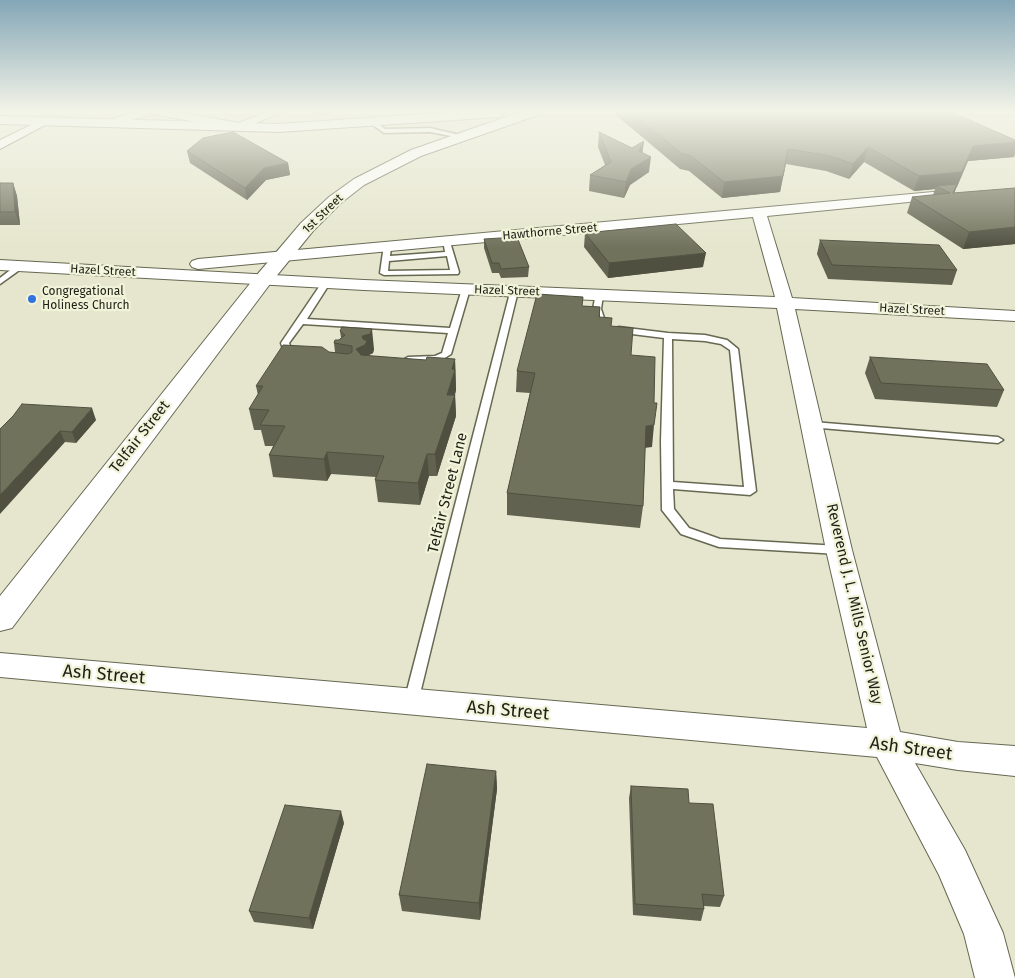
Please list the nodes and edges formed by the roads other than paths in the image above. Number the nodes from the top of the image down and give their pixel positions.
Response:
1 (409, 157) edge
2 (955, 194) edge
3 (759, 212) junction
4 (448, 248) junction
5 (387, 253) junction
6 (283, 257) junction
7 (0, 265) edge
8 (20, 266) junction
9 (84, 270) junction
10 (381, 279) junction
11 (263, 280) junction
12 (0, 282) edge
13 (326, 283) junction
14 (466, 289) junction
15 (514, 291) junction
16 (599, 294) junction
17 (785, 303) junction
18 (1015, 316) edge
19 (301, 321) junction
20 (453, 331) junction
21 (668, 336) junction
22 (306, 353) edge
23 (396, 363) edge
24 (813, 425) junction
25 (998, 440) dead end
26 (668, 485) junction
27 (840, 550) junction
28 (0, 619) edge
29 (0, 665) edge
30 (411, 702) junction
31 (887, 744) junction
32 (1015, 761) edge
33 (995, 978) edge

1 - 6 street, 1st Street
2 - 3 street, Hawthorne Street
3 - 4 street, Hawthorne Street
3 - 17 street, Reverend J. L. Mills Senior Way
4 - 5 street, Hawthorne Street
4 - 10 lane
5 - 6 street, Hawthorne Street
5 - 10 lane
6 - 9 street, Hawthorne Street
6 - 11 street, Telfair Street
7 - 8 street, Hazel Street
8 - 9 street, Hazel Street
8 - 12 lane
9 - 11 street, Hazel Street
10 - 13 street, Hazel Street
10 - 14 street, Hazel Street
11 - 13 street, Hazel Street
11 - 28 street, Telfair Street
13 - 19 lane
14 - 15 street, Hazel Street
14 - 20 lane
15 - 16 street, Hazel Street
15 - 30 lane, Telfair Street Lane
16 - 17 street, Hazel Street
16 - 21 lane
17 - 18 street, Hazel Street
17 - 24 street, Reverend J. L. Mills Senior Way
19 - 20 lane
19 - 22 lane
20 - 23 lane
21 - 26 lane
21 - 26 lane
24 - 25 lane
24 - 27 street, Reverend J. L. Mills Senior Way
26 - 27 lane
27 - 31 street, Reverend J. L. Mills Senior Way
29 - 30 street, Ash Street
30 - 31 street, Ash Street
31 - 32 street, Ash Street
31 - 33 street, Reverend J. L. Mills Senior Way

